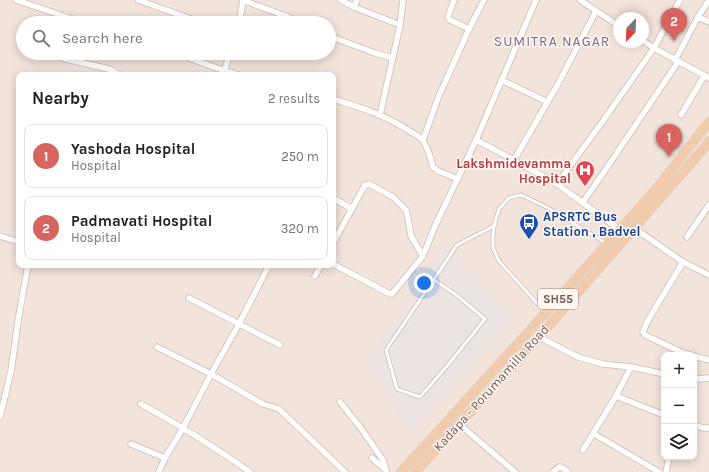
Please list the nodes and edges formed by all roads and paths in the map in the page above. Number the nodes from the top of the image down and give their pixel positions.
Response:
1 (16, 0) edge
2 (138, 0) edge
3 (243, 0) edge
4 (341, 0) edge
5 (357, 0) edge
6 (403, 0) edge
7 (454, 0) edge
8 (484, 0) edge
9 (536, 0) edge
10 (580, 0) edge
11 (680, 0) edge
12 (709, 0) edge
13 (354, 7) junction
14 (596, 11) junction
15 (56, 16) edge
16 (183, 16) edge
17 (240, 16) edge
18 (286, 16) edge
19 (698, 17) junction
20 (613, 22) edge
21 (709, 22) edge
22 (400, 25) junction
23 (469, 29) junction
24 (336, 39) edge
25 (649, 45) edge
26 (654, 48) junction
27 (392, 58) junction
28 (66, 60) edge
29 (192, 60) edge
30 (228, 60) edge
31 (676, 61) junction
32 (114, 72) edge
33 (222, 72) edge
34 (224, 72) edge
35 (707, 77) edge
36 (501, 80) junction
37 (336, 100) edge
38 (548, 102) junction
39 (380, 115) junction
40 (681, 115) dead end
41 (709, 122) edge
42 (423, 140) junction
43 (476, 140) junction
44 (707, 146) edge
45 (514, 160) junction
46 (458, 179) junction
47 (557, 184) junction
48 (336, 200) edge
49 (583, 202) junction
50 (709, 205) edge
51 (352, 209) junction
52 (494, 226) junction
53 (634, 228) junction
54 (620, 230) junction
55 (0, 236) edge
56 (687, 237) dead end
57 (336, 238) edge
58 (16, 241) edge
59 (608, 244) junction
60 (422, 256) junction
61 (683, 262) junction
62 (336, 266) edge
63 (27, 268) edge
64 (267, 268) edge
65 (319, 268) edge
66 (709, 275) edge
67 (315, 276) dead end
68 (434, 280) junction
69 (188, 298) dead end
70 (546, 313) junction
71 (239, 324) junction
72 (539, 337) junction
73 (280, 346) dead end
74 (157, 347) dead end
75 (681, 352) edge
76 (697, 357) edge
77 (709, 360) edge
78 (631, 367) junction
79 (661, 373) edge
80 (211, 374) junction
81 (709, 378) edge
82 (697, 379) edge
83 (616, 396) junction
84 (340, 402) dead end
85 (141, 404) dead end
86 (661, 414) edge
87 (0, 417) edge
88 (459, 424) junction
89 (697, 426) edge
90 (183, 428) junction
91 (709, 428) edge
92 (594, 434) junction
93 (131, 444) dead end
94 (583, 450) dead end
95 (165, 458) junction
96 (372, 458) dead end
97 (668, 460) edge
98 (387, 471) edge
99 (159, 472) edge
100 (250, 472) edge
101 (345, 472) edge
102 (401, 472) edge
103 (415, 472) edge
104 (515, 472) edge
105 (553, 472) edge
106 (568, 472) edge
107 (659, 472) edge
108 (666, 472) edge

1 - 15 street
2 - 16 street
3 - 17 street
3 - 18 street
4 - 13 street
5 - 13 street
6 - 22 street
7 - 23 street
8 - 23 street
9 - 36 street
10 - 14 street
11 - 26 street
12 - 19 street
13 - 22 street
14 - 20 street
14 - 38 street
19 - 21 street
19 - 31 street
22 - 27 street
23 - 42 street
24 - 27 street
25 - 26 street
26 - 31 street
26 - 47 street
27 - 39 street
28 - 32 street
29 - 33 street
30 - 34 street
31 - 35 street
31 - 49 street
35 - 40 street
36 - 38 street
36 - 43 street
37 - 39 street
38 - 45 street
39 - 42 street
41 - 54 main road, SH55
42 - 46 street
43 - 45 street
43 - 46 street
44 - 53 main road, Kadapa - Porumamilla Road
45 - 47 street
46 - 60 street
47 - 49 street
48 - 51 street
49 - 54 street
50 - 56 street
51 - 57 street
51 - 60 street
52 - 59 lane
52 - 68 lane
52 - 70 lane
53 - 61 street
53 - 72 main road, Kadapa - Porumamilla Road
54 - 59 main road, SH55
55 - 58 street
59 - 70 main road, SH55
60 - 62 street
61 - 66 street
61 - 75 street
63 - 87 street
64 - 71 street
65 - 67 street
68 - 68 lane
69 - 71 street
70 - 102 main road, SH55
71 - 73 street
71 - 80 street
72 - 78 street
72 - 88 main road, Kadapa - Porumamilla Road
74 - 80 street
76 - 77 street
78 - 79 street
78 - 83 street
80 - 90 street
80 - 101 street
81 - 82 street
83 - 86 street
83 - 92 street
84 - 98 street
85 - 90 street
88 - 103 main road, Kadapa - Porumamilla Road
88 - 104 street
89 - 91 street
90 - 95 street
90 - 100 street
92 - 94 street
92 - 107 street
93 - 95 street
95 - 99 street
96 - 98 street
97 - 108 street
105 - 106 street

